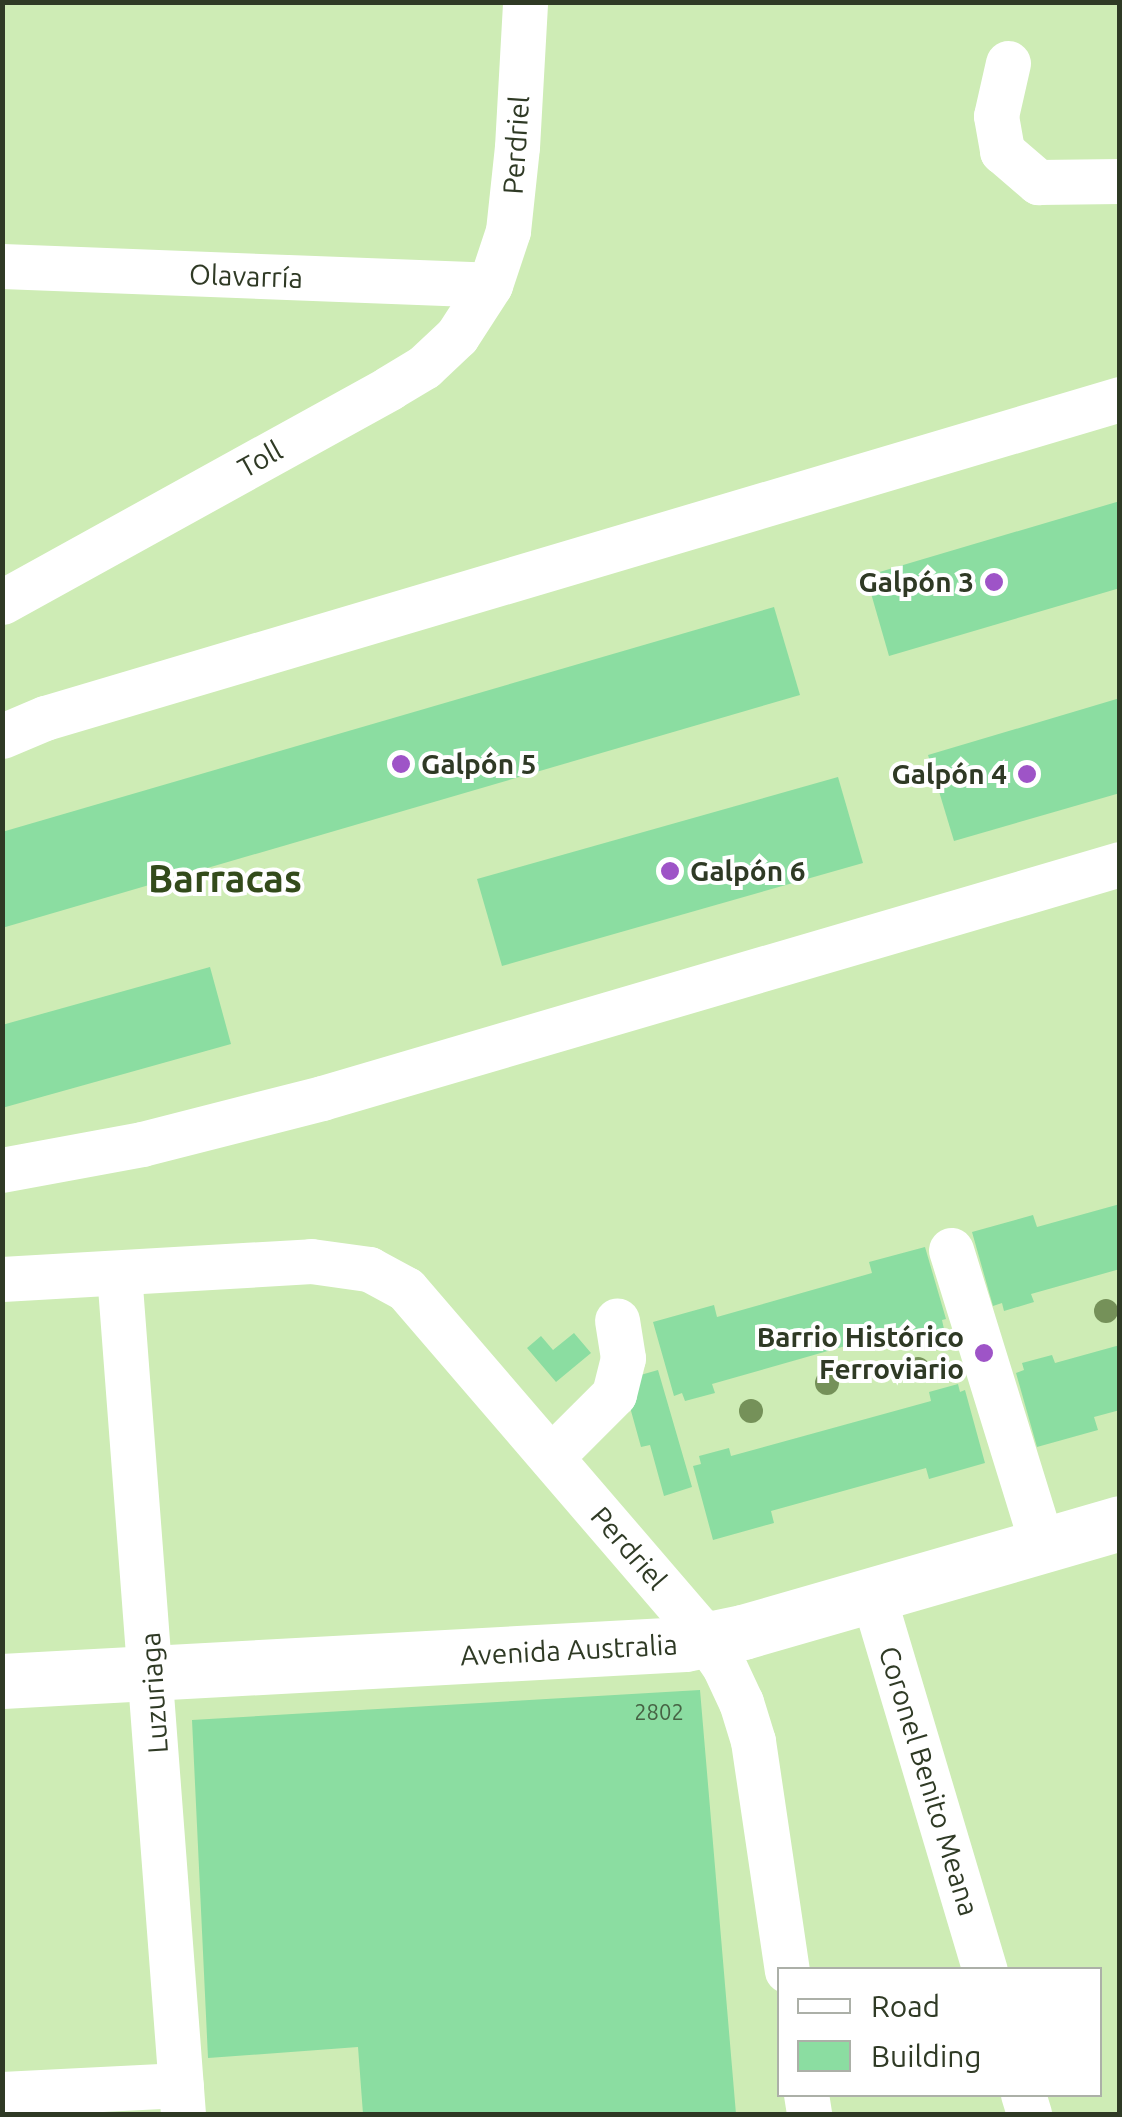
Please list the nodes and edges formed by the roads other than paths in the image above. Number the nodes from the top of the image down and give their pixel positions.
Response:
1 (525, 2) edge
2 (1008, 63) dead end
3 (1120, 182) edge
4 (2, 266) edge
5 (490, 286) junction
6 (1120, 400) edge
7 (2, 602) edge
8 (2, 736) edge
9 (1120, 864) edge
10 (2, 1170) edge
11 (951, 1250) dead end
12 (119, 1273) junction
13 (2, 1280) edge
14 (617, 1320) dead end
15 (551, 1457) junction
16 (1120, 1523) edge
17 (1042, 1544) junction
18 (872, 1592) junction
19 (707, 1641) junction
20 (152, 1672) junction
21 (2, 1681) edge
22 (787, 1967) edge
23 (985, 1967) edge
24 (2, 2094) edge
25 (182, 2100) edge

1 - 5 street, Perdriel
2 - 3 street
4 - 5 street, Olavarría
5 - 7 street, Toll
6 - 8 street
9 - 10 street
11 - 17 street
12 - 13 street, Perdriel
12 - 15 street, Perdriel
12 - 20 street, Luzuriaga
14 - 15 street
15 - 19 street, Perdriel
16 - 17 main road, Avenida Australia
17 - 18 main road, Avenida Australia
18 - 19 main road, Avenida Australia
18 - 23 street, Coronel Benito Meana
19 - 20 main road, Avenida Australia
19 - 22 street, Perdriel
20 - 21 main road, Avenida Australia
20 - 25 street, Luzuriaga
24 - 25 street

